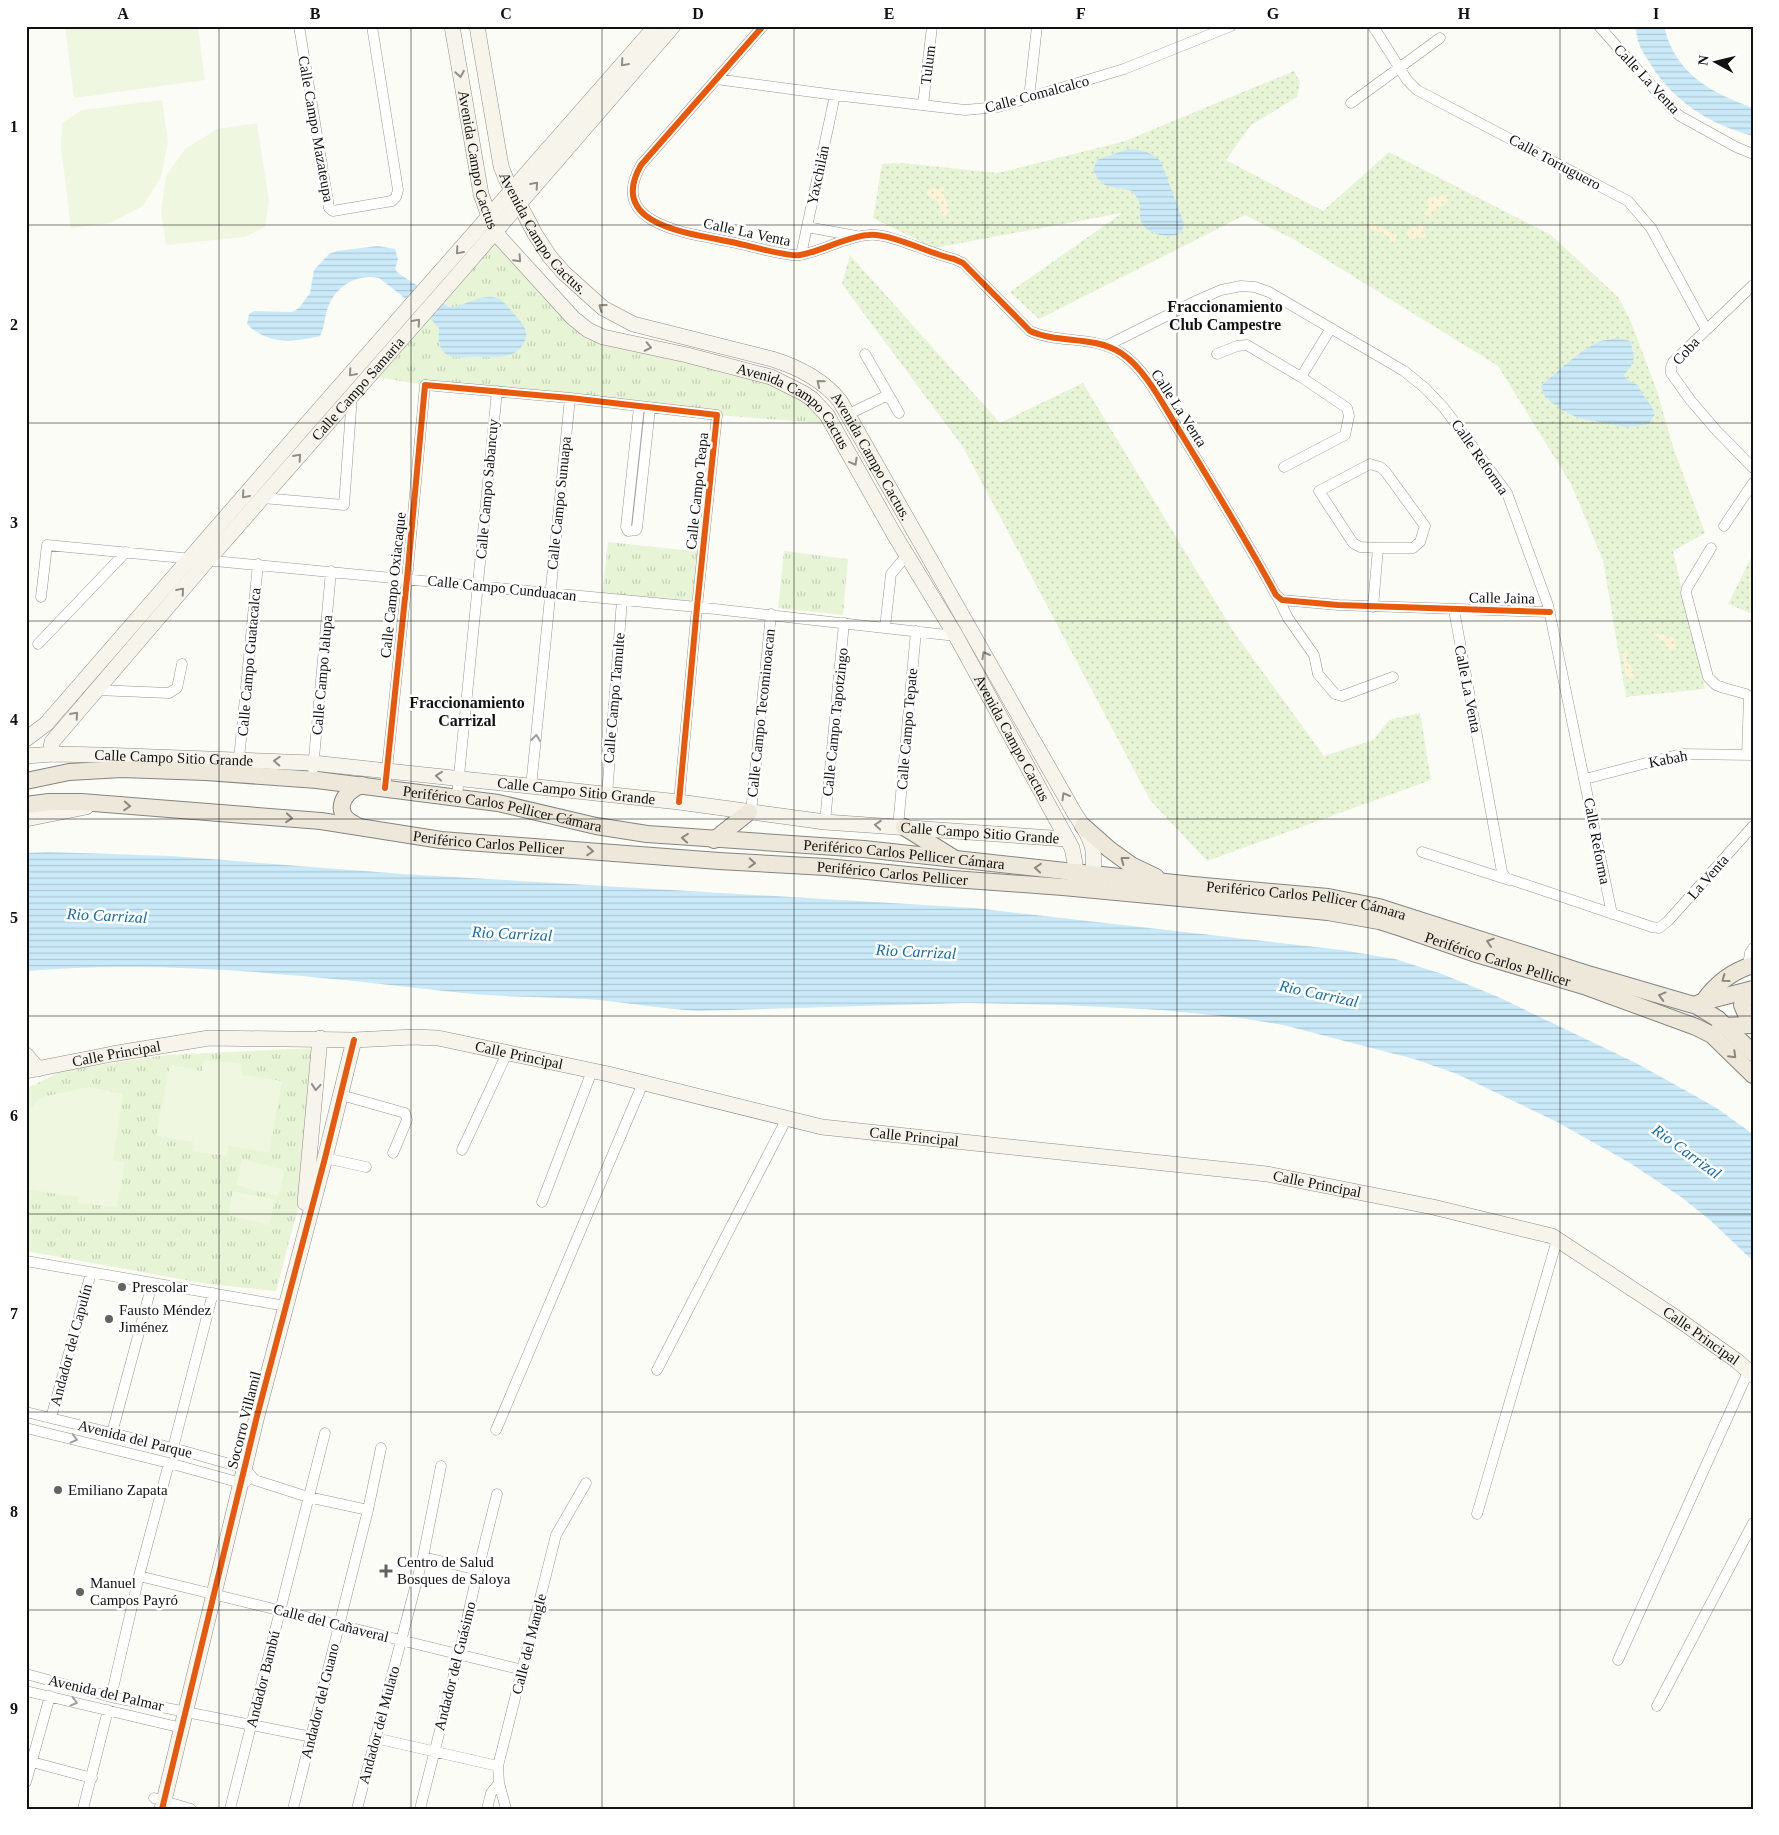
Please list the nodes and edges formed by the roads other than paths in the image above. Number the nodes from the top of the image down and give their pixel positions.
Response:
1 (298, 26) edge
2 (372, 26) edge
3 (452, 26) edge
4 (477, 26) edge
5 (656, 26) edge
6 (673, 26) edge
7 (762, 26) edge
8 (932, 26) edge
9 (1037, 26) edge
10 (1231, 26) edge
11 (1373, 26) edge
12 (1599, 26) edge
13 (1440, 38) dead end
14 (1399, 68) junction
15 (716, 79) junction
16 (835, 95) junction
17 (1029, 98) junction
18 (1352, 103) dead end
19 (923, 105) junction
20 (1753, 154) edge
21 (516, 197) junction
22 (492, 224) junction
23 (807, 228) junction
24 (859, 237) junction
25 (801, 255) junction
26 (1753, 285) edge
27 (1330, 328) junction
28 (1706, 328) junction
29 (1106, 346) junction
30 (865, 354) dead end
31 (1217, 354) dead end
32 (1301, 377) junction
33 (425, 385) joint
34 (496, 391) junction
35 (888, 395) junction
36 (352, 396) junction
37 (570, 398) junction
38 (639, 407) junction
39 (650, 408) junction
40 (899, 413) dead end
41 (849, 414) junction
42 (1284, 467) dead end
43 (1753, 468) edge
44 (1753, 483) edge
45 (262, 498) junction
46 (1724, 526) dead end
47 (1378, 548) junction
48 (1710, 548) dead end
49 (126, 552) junction
50 (907, 555) junction
51 (190, 558) junction
52 (208, 559) junction
53 (258, 564) junction
54 (331, 571) junction
55 (407, 578) junction
56 (479, 586) junction
57 (550, 593) junction
58 (1276, 596) junction
59 (41, 597) dead end
60 (622, 600) junction
61 (697, 607) junction
62 (1374, 607) junction
63 (1454, 610) junction
64 (1550, 612) junction
65 (771, 614) junction
66 (844, 623) junction
67 (885, 628) junction
68 (916, 631) junction
69 (956, 636) junction
70 (38, 644) dead end
71 (182, 664) dead end
72 (1393, 677) dead end
73 (96, 690) junction
74 (26, 739) edge
75 (54, 754) junction
76 (1750, 755) edge
77 (26, 756) edge
78 (240, 759) junction
79 (314, 763) junction
80 (387, 771) junction
81 (459, 779) junction
82 (1585, 779) junction
83 (315, 780) junction
84 (26, 781) edge
85 (362, 785) junction
86 (531, 787) junction
87 (385, 788) junction
88 (607, 795) junction
89 (457, 796) junction
90 (679, 802) junction
91 (105, 804) junction
92 (26, 805) edge
93 (750, 812) junction
94 (26, 819) edge
95 (321, 821) junction
96 (825, 822) junction
97 (356, 825) junction
98 (1083, 826) junction
99 (1753, 826) edge
100 (901, 827) junction
101 (1066, 839) junction
102 (714, 840) junction
103 (1422, 852) dead end
104 (956, 860) junction
105 (1074, 880) junction
106 (1512, 881) junction
107 (1092, 882) junction
108 (1166, 882) junction
109 (1612, 914) junction
110 (1753, 948) edge
111 (1750, 965) edge
112 (1753, 990) edge
113 (1707, 1013) junction
114 (1753, 1018) edge
115 (1753, 1025) edge
116 (1727, 1027) junction
117 (320, 1038) junction
118 (354, 1040) junction
119 (507, 1052) junction
120 (1753, 1053) edge
121 (26, 1055) edge
122 (32, 1070) edge
123 (592, 1071) junction
124 (1753, 1075) edge
125 (643, 1083) junction
126 (26, 1084) edge
127 (340, 1095) junction
128 (787, 1118) junction
129 (462, 1150) dead end
130 (393, 1153) dead end
131 (325, 1158) junction
132 (366, 1166) dead end
133 (542, 1202) dead end
134 (1557, 1240) junction
135 (27, 1263) edge
136 (91, 1273) junction
137 (152, 1284) junction
138 (213, 1293) junction
139 (282, 1305) junction
140 (657, 1370) dead end
141 (1751, 1372) edge
142 (26, 1412) edge
143 (51, 1418) junction
144 (26, 1428) edge
145 (496, 1430) dead end
146 (112, 1433) junction
147 (325, 1433) dead end
148 (173, 1448) junction
149 (381, 1448) dead end
150 (169, 1463) junction
151 (441, 1466) dead end
152 (242, 1476) junction
153 (586, 1483) dead end
154 (497, 1494) dead end
155 (308, 1497) junction
156 (368, 1510) junction
157 (1477, 1514) dead end
158 (1753, 1523) edge
159 (423, 1557) junction
160 (478, 1570) junction
161 (139, 1576) junction
162 (209, 1593) junction
163 (280, 1610) junction
164 (340, 1625) junction
165 (401, 1640) junction
166 (459, 1655) junction
167 (1618, 1660) dead end
168 (523, 1670) junction
169 (26, 1674) edge
170 (26, 1691) edge
171 (50, 1696) junction
172 (111, 1697) junction
173 (1657, 1706) dead end
174 (108, 1710) junction
175 (181, 1710) junction
176 (252, 1724) junction
177 (177, 1727) junction
178 (312, 1737) junction
179 (375, 1738) junction
180 (434, 1752) junction
181 (32, 1762) junction
182 (498, 1766) junction
183 (92, 1778) junction
184 (26, 1782) edge
185 (499, 1783) junction
186 (158, 1804) edge
187 (84, 1809) edge
188 (191, 1809) edge
189 (230, 1809) edge
190 (293, 1809) edge
191 (357, 1809) edge
192 (420, 1809) edge
193 (487, 1809) edge
194 (506, 1809) edge

1 - 2 street, Calle Campo Mazateupa
3 -> 22 street, Avenida Campo Cactus
4 - 21 street, Avenida Campo Cactus.
5 -> 21 street, Calle Campo Samaria
21 -> 6 street, Calle Campo Samaria
7 - 15 street, Calle La Venta
8 - 19 street, Tulum
9 - 17 street
10 - 17 street, Calle Comalcalco
11 - 14 street, Calle Tortuguero
12 - 20 street, Calle La Venta
13 - 14 street
14 - 18 street
14 - 28 street, Calle Tortuguero
15 - 16 street, Calle Comalcalco
15 - 25 street, Calle La Venta
16 - 19 street, Calle Comalcalco
16 - 23 street, Yaxchilán
17 - 19 street, Calle Comalcalco
21 - 22 street, Calle Campo Samaria
41 -> 21 street, Avenida Campo Cactus.
36 -> 22 street, Calle Campo Samaria
22 -> 50 street, Avenida Campo Cactus
22 -> 51 street, Calle Campo Samaria
23 - 24 street
23 - 25 street, Yaxchilán
24 - 25 street, Calle La Venta
24 - 29 street, Calle La Venta
26 - 28 street, Coba
27 - 29 street, Calle Reforma
27 - 32 street
27 - 64 street, Calle Reforma
28 - 43 street, Coba
29 - 58 street, Calle La Venta
30 - 35 street
31 - 32 street
32 - 42 street
33 - 34 street, Calle Campo Teapa
33 - 55 street, Calle Campo Oxiacaque
34 - 37 street, Calle Campo Teapa
34 - 56 street, Calle Campo Sabancuy
35 - 40 street
35 - 41 street
45 -> 36 street, Calle Campo Samaria
36 - 45 street
37 - 38 street, Calle Campo Teapa
37 - 57 street, Calle Campo Sunuapa
38 - 39 street, Calle Campo Teapa
38 - 39 street
39 - 61 street, Calle Campo Teapa
98 -> 41 street, Avenida Campo Cactus.
44 - 46 street
45 - 52 street, Calle Campo Samaria
47 - 47 street
47 - 62 street
48 - 76 street
49 - 51 street, Calle Campo Cunduacan
49 - 59 street, Calle Campo Cunduacan
49 - 70 street
50 - 67 street
50 - 69 street, Avenida Campo Cactus
51 - 52 street, Calle Campo Cunduacan
51 - 74 street, Calle Campo Samaria
52 - 53 street, Calle Campo Cunduacan
73 -> 52 street, Calle Campo Samaria
53 - 54 street, Calle Campo Cunduacan
53 - 78 street, Calle Campo Guatacalca
54 - 55 street, Calle Campo Cunduacan
54 - 79 street, Calle Campo Jalupa
55 - 56 street, Calle Campo Cunduacan
55 - 80 street, Calle Campo Oxiacaque
56 - 57 street, Calle Campo Cunduacan
56 - 81 street, Calle Campo Sabancuy
57 - 60 street, Calle Campo Cunduacan
86 -> 57 street, Calle Campo Sunuapa
58 - 62 street
58 - 72 street, Calle La Venta
60 - 61 street, Calle Campo Cunduacan
60 - 88 street, Calle Campo Tamulte
61 - 65 street, Calle Campo Cunduacan
61 - 90 street, Calle Campo Teapa
62 - 63 street
63 - 64 street, Calle Jaina
63 - 106 street, Calle La Venta
64 - 82 street, Calle Reforma
65 - 66 street, Calle Campo Cunduacan
65 - 93 street, Calle Campo Tecominoacan
66 - 67 street, Calle Campo Cunduacan
66 - 96 street, Calle Campo Tapotzingo
67 - 68 street, Calle Campo Cunduacan
68 - 69 street, Calle Campo Cunduacan
68 - 100 street, Calle Campo Tepate
69 - 101 street, Avenida Campo Cactus
71 - 73 street
75 -> 73 street, Calle Campo Samaria
75 - 77 street, Calle Campo Sitio Grande
75 - 78 street, Calle Campo Sitio Grande
76 - 82 street, Kabah
79 -> 78 street, Calle Campo Sitio Grande
79 - 80 street, Calle Campo Sitio Grande
79 - 83 street, Calle Campo Jalupa
81 -> 80 street, Calle Campo Sitio Grande
80 - 87 street, Calle Campo Oxiacaque
81 - 86 street, Calle Campo Sitio Grande
81 - 89 street, Calle Campo Sabancuy
82 - 109 street, Calle Reforma
83 - 84 main road, Periférico Carlos Pellicer Cámara
83 - 85 main road, Periférico Carlos Pellicer Cámara
83 - 95 main road
85 - 87 main road, Periférico Carlos Pellicer Cámara
85 - 97 main road
86 - 88 street, Calle Campo Sitio Grande
87 - 89 main road, Periférico Carlos Pellicer Cámara
88 - 90 street, Calle Campo Sitio Grande
102 -> 89 main road, Periférico Carlos Pellicer Cámara
90 - 93 street, Calle Campo Sitio Grande
91 - 92 main road, Periférico Carlos Pellicer
91 - 94 street
91 -> 95 main road, Periférico Carlos Pellicer
93 - 96 street, Calle Campo Sitio Grande
93 - 102 main road
95 - 97 main road, Periférico Carlos Pellicer
100 -> 96 street, Calle Campo Sitio Grande
97 -> 105 main road, Periférico Carlos Pellicer
98 - 107 street, Avenida Campo Cactus.
108 -> 98 main road
99 - 109 street, La Venta
100 - 101 street, Calle Campo Sitio Grande
100 - 104 main road
101 - 105 street, Avenida Campo Cactus
102 - 104 main road, Periférico Carlos Pellicer Cámara
103 - 106 street
105 -> 104 main road, Periférico Carlos Pellicer Cámara
105 - 107 main road, Periférico Carlos Pellicer
106 - 109 street
107 - 108 main road, Periférico Carlos Pellicer Cámara
107 - 113 main road, Periférico Carlos Pellicer
113 -> 108 main road, Periférico Carlos Pellicer Cámara
110 - 111 street
111 -> 113 main road
112 - 113 main road
112 - 114 main road
113 - 116 main road, Periférico Carlos Pellicer Cámara
113 -> 124 main road, Periférico Carlos Pellicer
115 - 116 main road
116 - 120 main road, Periférico Carlos Pellicer Cámara
117 - 118 street, Calle Principal
117 - 122 street, Calle Principal
117 -> 139 street, Socorro Villamil
118 - 119 street, Calle Principal
118 - 127 street, Socorro Villamil
119 - 123 street, Calle Principal
119 - 129 street
121 - 122 street
122 - 126 street
123 - 125 street, Calle Principal
123 - 133 street
125 - 128 street, Calle Principal
125 - 145 street
127 - 130 street
127 - 131 street, Socorro Villamil
128 - 134 street, Calle Principal
128 - 140 street
131 - 132 street
131 - 139 street, Socorro Villamil
134 - 141 street, Calle Principal
134 - 157 street
135 - 136 street
136 - 137 street
136 - 143 street, Andador del Capulín
137 - 138 street
137 - 146 street
138 - 139 street
138 - 148 street
139 - 152 street, Socorro Villamil
141 - 167 street
142 - 143 street, Avenida del Parque
143 - 146 street, Avenida del Parque
144 -> 150 street, Avenida del Parque
146 - 148 street, Avenida del Parque
147 - 155 street, Andador Bambú
148 - 152 street, Avenida del Parque
149 - 156 street, Andador del Guano
150 - 152 street, Avenida del Parque
150 - 161 street
151 - 159 street, Andador del Mulato
152 - 155 street
152 - 162 street, Socorro Villamil
153 - 168 street, Calle del Mangle
154 - 160 street, Andador del Guásimo
155 - 156 street
155 - 163 street, Andador Bambú
156 - 164 street, Andador del Guano
158 - 173 street
159 - 160 street
159 - 165 street, Andador del Mulato
160 - 166 street, Andador del Guásimo
161 - 162 street, Calle del Cañaveral
161 - 172 street
162 - 163 street, Calle del Cañaveral
162 - 175 street, Socorro Villamil
163 - 164 street, Calle del Cañaveral
163 - 176 street, Andador Bambú
164 - 165 street, Calle del Cañaveral
164 - 178 street, Andador del Guano
165 - 166 street, Calle del Cañaveral
165 - 179 street, Andador del Mulato
166 - 168 street, Calle del Cañaveral
166 - 180 street, Andador del Guásimo
168 - 182 street, Calle del Mangle
169 - 172 street, Avenida del Palmar
170 - 171 street, Avenida del Palmar
171 -> 174 street, Avenida del Palmar
171 - 181 street
172 - 175 street, Avenida del Palmar
174 - 177 street, Avenida del Palmar
174 - 183 street
175 - 176 street, Avenida del Palmar
175 - 177 street, Socorro Villamil
176 - 178 street, Avenida del Palmar
176 - 189 street, Andador Bambú
177 - 186 street, Socorro Villamil
178 - 190 street, Andador del Guano
179 - 180 street
179 - 191 street, Andador del Mulato
180 - 182 street
180 - 192 street, Andador del Guásimo
181 - 183 street
181 - 184 street
182 - 185 street, Calle del Mangle
183 - 187 street
185 - 193 street
185 - 194 street, Calle del Mangle
186 - 188 street

